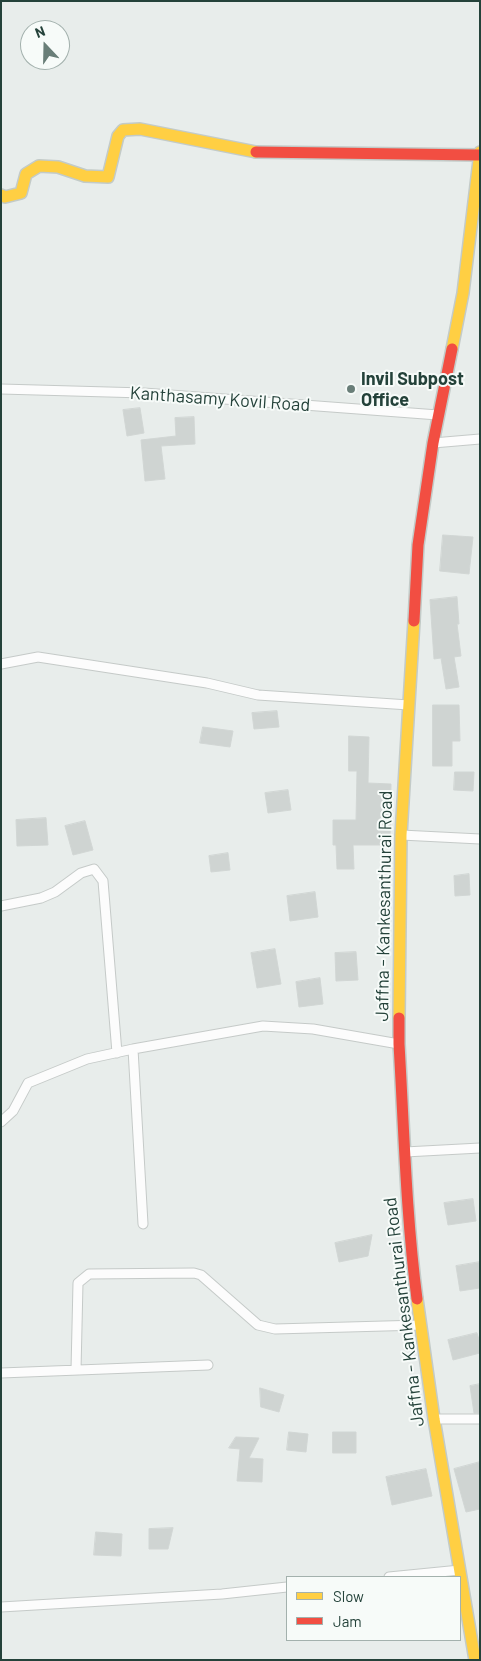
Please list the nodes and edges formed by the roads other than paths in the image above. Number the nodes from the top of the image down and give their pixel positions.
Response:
1 (480, 154) edge
2 (1, 195) edge
3 (1, 389) edge
4 (438, 415) junction
5 (480, 439) edge
6 (433, 443) junction
7 (1, 664) edge
8 (409, 705) junction
9 (401, 835) junction
10 (480, 839) edge
11 (1, 906) edge
12 (399, 1044) junction
13 (133, 1049) junction
14 (117, 1053) junction
15 (1, 1122) edge
16 (480, 1148) edge
17 (405, 1152) junction
18 (142, 1224) dead end
19 (421, 1325) junction
20 (208, 1365) dead end
21 (76, 1370) junction
22 (1, 1373) edge
23 (480, 1418) edge
24 (434, 1419) junction
25 (460, 1570) junction
26 (399, 1576) edge
27 (461, 1576) edge
28 (461, 1577) edge
29 (286, 1587) edge
30 (1, 1607) edge
31 (475, 1660) edge

1 - 2 main road
1 - 4 main road, Jaffna - Kankesanthurai Road
3 - 4 street, Kanthasamy Kovil Road
4 - 6 main road, Jaffna - Kankesanthurai Road
5 - 6 street
6 - 8 main road, Jaffna - Kankesanthurai Road
7 - 8 street
8 - 9 main road, Jaffna - Kankesanthurai Road
9 - 10 street
9 - 12 main road, Jaffna - Kankesanthurai Road
11 - 14 street
12 - 13 street
12 - 17 main road, Jaffna - Kankesanthurai Road
13 - 14 street
13 - 18 street
14 - 15 street
16 - 17 street
17 - 19 main road, Jaffna - Kankesanthurai Road
19 - 21 street
19 - 24 main road, Jaffna - Kankesanthurai Road
20 - 21 street
21 - 22 street
23 - 24 street
24 - 25 main road, Jaffna - Kankesanthurai Road
25 - 26 street
25 - 27 main road, Jaffna - Kankesanthurai Road
28 - 31 main road, Jaffna - Kankesanthurai Road
29 - 30 street

